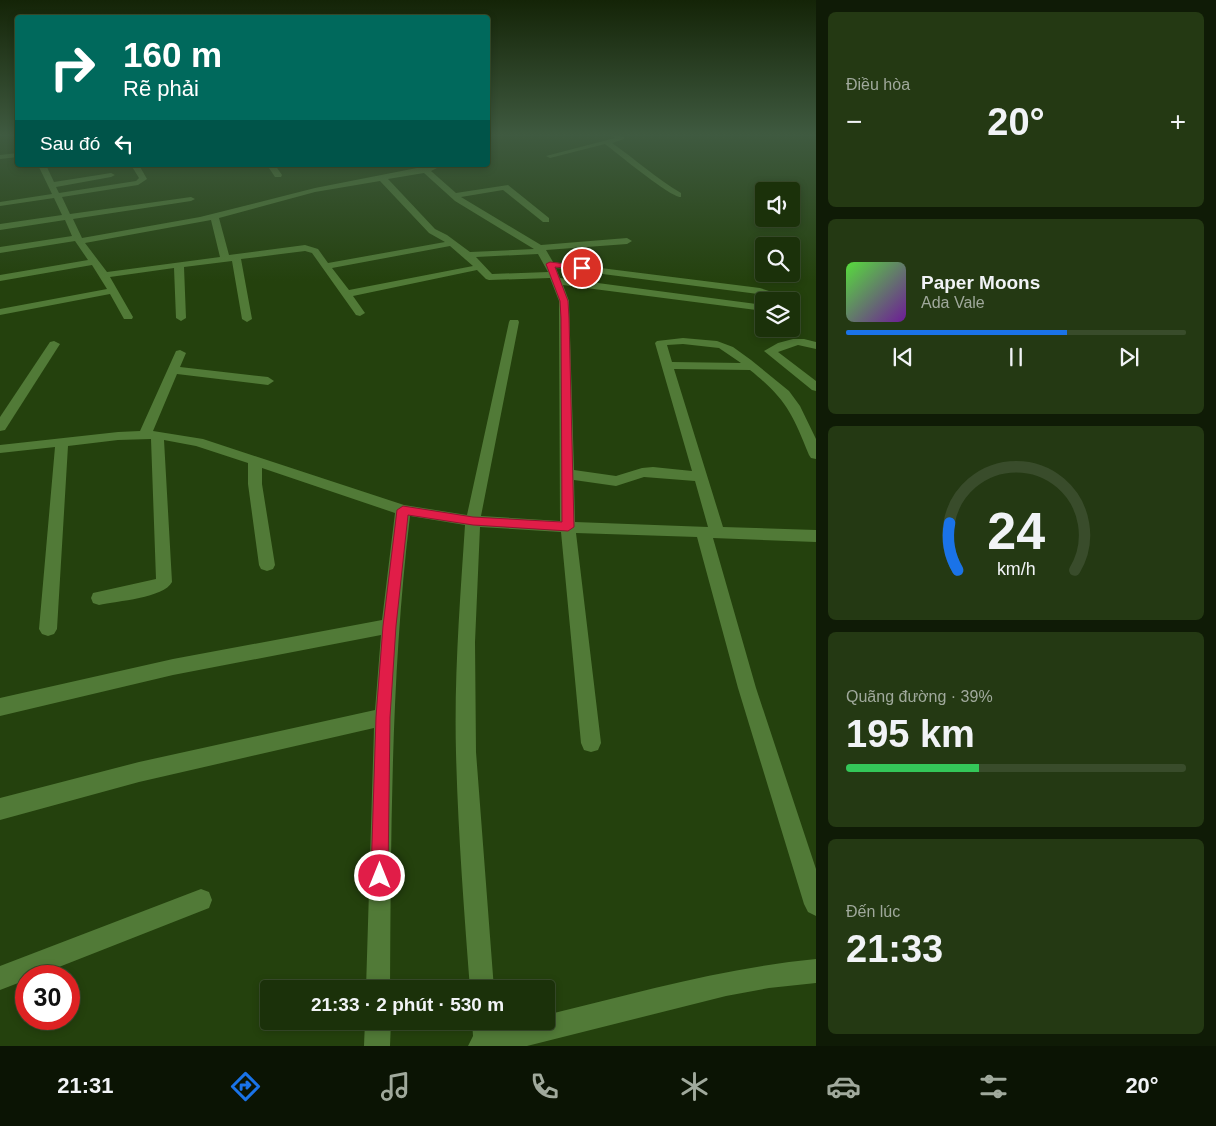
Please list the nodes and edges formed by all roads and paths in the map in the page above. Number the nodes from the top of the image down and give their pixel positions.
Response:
1 (59, 184) edge
2 (138, 184) edge
3 (351, 184) edge
4 (387, 184) edge
5 (441, 184) edge
6 (661, 184) edge
7 (52, 185) joint
8 (678, 195) dead end
9 (58, 196) junction
10 (454, 196) junction
11 (191, 198) dead end
12 (0, 204) edge
13 (215, 217) junction
14 (68, 218) junction
15 (546, 220) dead end
16 (0, 228) edge
17 (78, 240) junction
18 (627, 241) dead end
19 (453, 243) junction
20 (540, 249) junction
21 (0, 250) edge
22 (468, 254) junction
23 (231, 259) junction
24 (92, 262) junction
25 (179, 266) junction
26 (326, 266) junction
27 (480, 267) junction
28 (554, 273) junction
29 (104, 275) junction
30 (0, 278) edge
31 (112, 291) junction
32 (763, 292) edge
33 (346, 294) junction
34 (755, 306) edge
35 (0, 312) edge
36 (360, 313) dead end
37 (128, 317) dead end
38 (181, 318) dead end
39 (247, 319) dead end
40 (514, 322) dead end
41 (54, 344) dead end
42 (816, 346) edge
43 (180, 353) dead end
44 (668, 365) junction
45 (752, 367) junction
46 (173, 370) junction
47 (268, 381) dead end
48 (816, 387) edge
49 (0, 427) edge
50 (151, 435) junction
51 (62, 443) junction
52 (0, 449) edge
53 (816, 455) edge
54 (255, 461) junction
55 (567, 474) junction
56 (701, 477) junction
57 (403, 510) junction
58 (473, 521) junction
59 (568, 527) junction
60 (710, 532) junction
61 (816, 536) edge
62 (267, 565) dead end
63 (99, 598) dead end
64 (389, 626) junction
65 (48, 629) dead end
66 (0, 707) edge
67 (383, 717) junction
68 (591, 743) dead end
69 (0, 808) edge
70 (201, 900) dead end
71 (816, 904) edge
72 (816, 971) edge
73 (0, 978) edge
74 (378, 980) edge
75 (481, 980) edge
76 (378, 1030) edge
77 (484, 1037) edge
78 (377, 1046) edge

1 - 7 street
2 - 9 street
3 - 13 street
4 - 19 street
5 - 10 street
6 - 8 street
7 - 9 street
9 - 12 street
9 - 14 street
10 - 15 street
10 - 20 street
11 - 14 street
13 - 17 street
13 - 23 street
14 - 16 street
14 - 17 street
17 - 21 street
17 - 24 street
18 - 20 street
19 - 22 street
19 - 26 street
20 - 22 street
20 - 28 street
22 - 27 street
23 - 25 street
23 - 26 street
23 - 39 street
24 - 29 street
24 - 30 street
25 - 29 street
25 - 38 street
26 - 33 street
27 - 28 street
27 - 33 street
28 - 32 street
28 - 34 street
28 - 55 street
29 - 31 street
31 - 35 street
31 - 37 street
33 - 36 street
40 - 58 street
41 - 49 street
42 - 48 street
43 - 46 street
44 - 45 street
44 - 45 street
44 - 56 street
45 - 53 street
46 - 47 street
46 - 50 street
50 - 51 street
50 - 54 street
50 - 63 street
51 - 52 street
51 - 65 street
54 - 57 street
54 - 62 street
55 - 56 street
55 - 59 street
56 - 60 street
57 - 58 street
57 - 64 street
58 - 59 street
58 - 75 street
59 - 60 street
59 - 68 street
60 - 61 street
60 - 71 street
64 - 66 street
64 - 67 street
67 - 69 street
67 - 74 street
70 - 73 street
72 - 77 street
76 - 78 street

